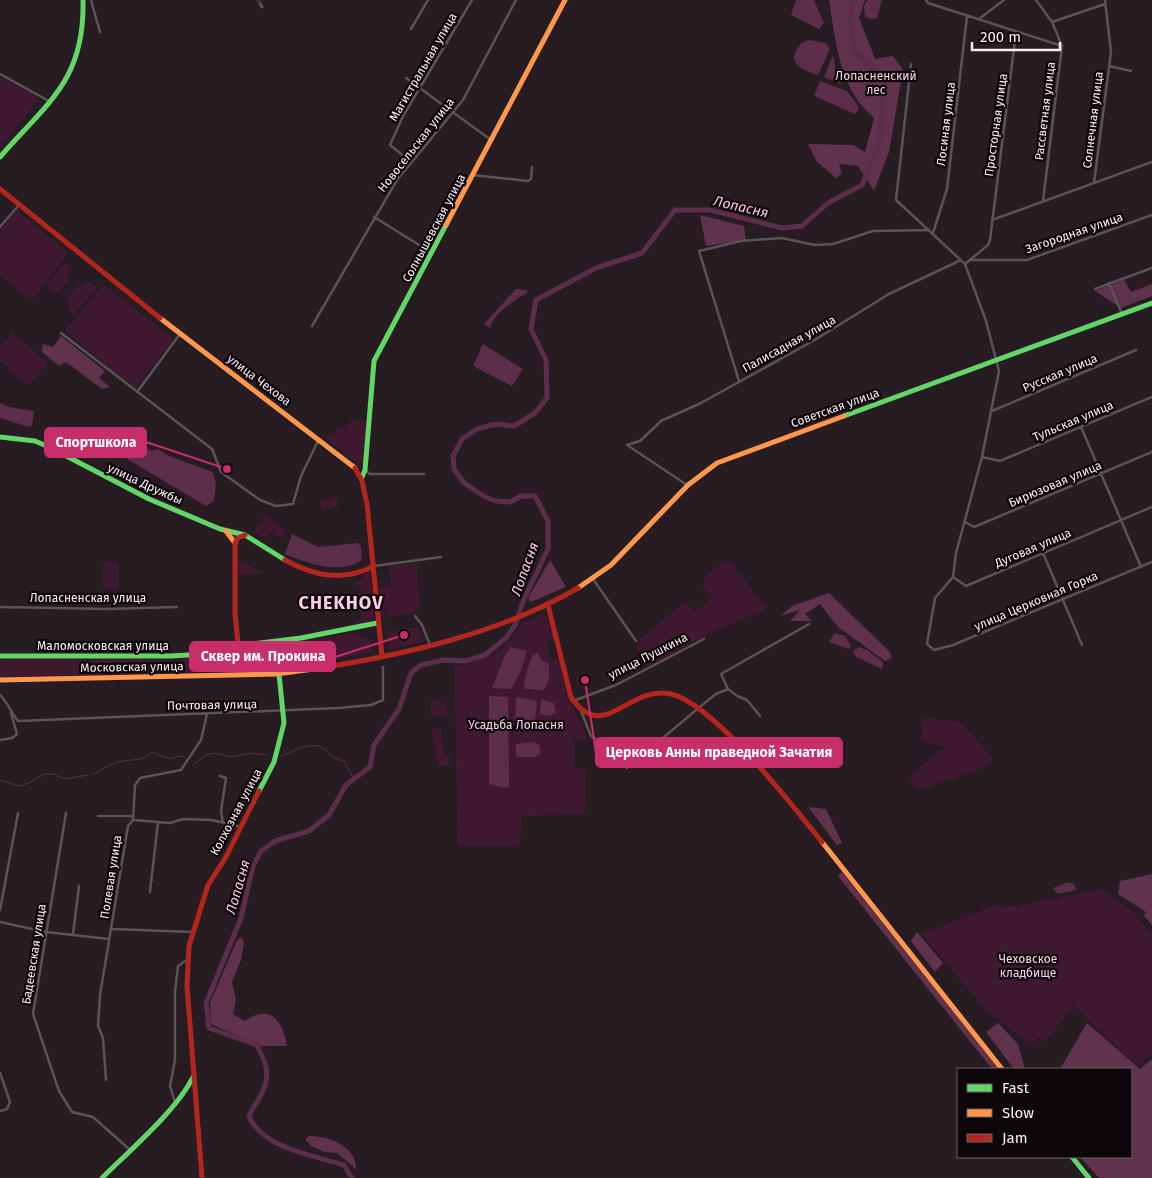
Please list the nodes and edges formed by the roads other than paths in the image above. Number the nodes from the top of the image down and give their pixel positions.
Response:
1 (83, 0) edge
2 (91, 0) edge
3 (428, 0) edge
4 (472, 0) edge
5 (516, 0) edge
6 (565, 0) edge
7 (926, 0) edge
8 (1004, 0) edge
9 (1036, 0) edge
10 (1105, 2) edge
11 (967, 16) junction
12 (979, 19) junction
13 (1052, 22) junction
14 (411, 29) dead end
15 (100, 32) dead end
16 (1016, 32) junction
17 (1062, 46) junction
18 (911, 64) dead end
19 (1109, 66) junction
20 (1131, 71) dead end
21 (0, 74) edge
22 (406, 78) dead end
23 (422, 88) junction
24 (48, 101) junction
25 (452, 113) junction
26 (491, 140) junction
27 (0, 157) edge
28 (411, 162) junction
29 (1152, 162) edge
30 (532, 168) dead end
31 (473, 174) junction
32 (1094, 183) junction
33 (0, 189) edge
34 (1043, 201) junction
35 (20, 205) junction
36 (1152, 216) edge
37 (374, 217) junction
38 (992, 220) junction
39 (0, 227) edge
40 (930, 230) junction
41 (933, 233) junction
42 (432, 253) junction
43 (961, 260) junction
44 (971, 260) junction
45 (965, 264) junction
46 (1152, 268) edge
47 (1109, 284) junction
48 (1095, 289) dead end
49 (1152, 302) edge
50 (1122, 314) junction
51 (312, 326) dead end
52 (61, 333) dead end
53 (180, 334) junction
54 (1136, 350) dead end
55 (997, 359) junction
56 (740, 381) junction
57 (136, 392) junction
58 (1152, 397) edge
59 (992, 411) junction
60 (1081, 427) junction
61 (0, 437) edge
62 (320, 438) junction
63 (1152, 452) edge
64 (982, 457) junction
65 (364, 470) junction
66 (424, 474) dead end
67 (1101, 474) junction
68 (362, 477) junction
69 (687, 485) junction
70 (1152, 507) edge
71 (1121, 520) junction
72 (965, 522) junction
73 (226, 531) junction
74 (244, 536) junction
75 (235, 543) junction
76 (1043, 553) junction
77 (441, 557) dead end
78 (1152, 562) edge
79 (374, 566) junction
80 (1141, 567) junction
81 (953, 577) junction
82 (592, 578) junction
83 (1063, 599) junction
84 (548, 605) junction
85 (177, 606) dead end
86 (0, 607) edge
87 (415, 616) dead end
88 (377, 623) junction
89 (809, 624) dead end
90 (490, 628) joint
91 (704, 639) dead end
92 (238, 641) junction
93 (636, 641) dead end
94 (245, 645) junction
95 (430, 645) junction
96 (1082, 645) dead end
97 (236, 648) junction
98 (0, 656) edge
99 (382, 656) junction
100 (383, 667) dead end
101 (279, 674) junction
102 (0, 680) edge
103 (728, 689) junction
104 (0, 695) edge
105 (573, 701) junction
106 (699, 708) junction
107 (283, 711) junction
108 (581, 711) junction
109 (10, 712) junction
110 (207, 714) junction
111 (760, 716) dead end
112 (0, 740) edge
113 (220, 776) dead end
114 (18, 813) dead end
115 (66, 813) dead end
116 (98, 816) dead end
117 (132, 816) junction
118 (134, 820) junction
119 (158, 822) junction
120 (223, 823) junction
121 (241, 827) junction
122 (79, 886) dead end
123 (150, 892) dead end
124 (0, 910) edge
125 (0, 922) edge
126 (112, 929) junction
127 (46, 932) junction
128 (192, 932) junction
129 (73, 934) junction
130 (109, 939) junction
131 (188, 959) junction
132 (1001, 1068) edge
133 (0, 1073) edge
134 (194, 1074) junction
135 (106, 1080) dead end
136 (176, 1103) junction
137 (0, 1111) edge
138 (129, 1149) junction
139 (1073, 1158) edge
140 (102, 1178) edge
141 (202, 1178) edge
142 (1089, 1178) edge

1 - 24 main road
2 - 15 street
3 - 14 street
4 - 23 street, Магистральная улица
5 - 25 street, Новосельская улица
6 - 26 main road, Солнышевская улица
7 - 11 street
8 - 12 street
9 - 13 street, Рассветная улица
10 - 13 street
10 - 19 street, Солнечная улица
11 - 12 street
11 - 41 street, Лосиная улица
12 - 16 street
13 - 17 street, Рассветная улица
16 - 17 street
16 - 38 street, Просторная улица
17 - 34 street, Рассветная улица
18 - 40 street
19 - 20 street
19 - 32 street, Солнечная улица
21 - 24 street
22 - 23 street
23 - 25 street
23 - 28 street, Магистральная улица
24 - 27 main road
25 - 26 street
25 - 28 street, Новосельская улица
26 - 31 main road, Солнышевская улица
28 - 37 street, Новосельская улица
29 - 32 street
30 - 31 street
31 - 42 main road, Солнышевская улица
32 - 34 street
33 - 35 main road, улица Чехова
34 - 38 street
35 - 39 street
35 - 53 main road, улица Чехова
36 - 44 street, Загородная улица
37 - 42 street
37 - 51 street, Новосельская улица
38 - 44 street, Просторная улица
40 - 41 street
40 - 56 street
41 - 43 street
42 - 65 main road, Солнышевская улица
43 - 45 street
43 - 56 street, Палисадная улица
44 - 45 street, Просторная улица
45 - 55 street
46 - 47 street
47 - 48 street
47 - 50 street
49 - 50 main road, Советская улица
50 - 55 main road, Советская улица
52 - 57 street
53 - 57 street
53 - 62 main road, улица Чехова
54 - 59 street, Русская улица
55 - 59 street
55 - 69 main road, Советская улица
56 - 69 street, Палисадная улица
57 - 62 street
58 - 60 street, Тульская улица
59 - 64 street
60 - 64 street, Тульская улица
60 - 67 street
61 - 73 main road, улица Дружбы
62 - 68 main road, улица Чехова
63 - 67 street, Бирюзовая улица
64 - 72 street
65 - 66 street
65 - 68 main road, Солнышевская улица
67 - 71 street
67 - 72 street, Бирюзовая улица
68 - 79 main road
69 - 82 main road, Советская улица
70 - 71 street, Дуговая улица
71 - 76 street, Дуговая улица
71 - 80 street
72 - 81 street
73 - 74 main road, улица Дружбы
73 - 75 main road, улица Дружбы
74 - 75 main road
74 - 79 main road, улица Дружбы
75 - 92 main road
76 - 81 street, Дуговая улица
76 - 83 street
77 - 79 street
78 - 80 street, улица Церковная Горка
79 - 88 main road
80 - 83 street, улица Церковная Горка
81 - 83 street, улица Церковная Горка
82 - 84 main road, Советская улица
82 - 93 street
83 - 96 street
84 - 90 main road, Советская улица
84 - 105 main road
85 - 86 street, Лопасненская улица
87 - 95 street
88 - 94 main road
88 - 99 main road
89 - 103 street
90 - 95 main road, Московская улица
91 - 105 street, улица Пушкина
92 - 94 main road
92 - 97 main road
94 - 97 main road
95 - 99 main road, Московская улица
97 - 98 main road, Маломосковская улица
99 - 101 main road, Московская улица
100 - 107 street, Почтовая улица
101 - 102 main road, Московская улица
101 - 107 main road, Колхозная улица
103 - 106 street
103 - 111 street
104 - 109 street
105 - 108 main road
106 - 108 main road
106 - 108 street
106 - 132 main road
107 - 110 street, Почтовая улица
107 - 121 main road, Колхозная улица
109 - 110 street, Почтовая улица
109 - 112 street
110 - 117 street
113 - 120 street
114 - 124 street
115 - 127 street, Бадеевская улица
116 - 117 street
117 - 118 street
118 - 119 street
118 - 126 street, Полевая улица
119 - 120 street
119 - 123 street
120 - 121 street
121 - 128 main road, Колхозная улица
122 - 129 street
125 - 127 street
126 - 128 street
126 - 130 street, Полевая улица
127 - 129 street
127 - 138 street, Бадеевская улица
128 - 131 main road, Колхозная улица
129 - 130 street
130 - 135 street, Полевая улица
131 - 134 main road, Колхозная улица
131 - 136 street
133 - 137 street
134 - 136 main road
134 - 141 main road, Колхозная улица
136 - 138 main road
138 - 140 main road
139 - 142 main road

